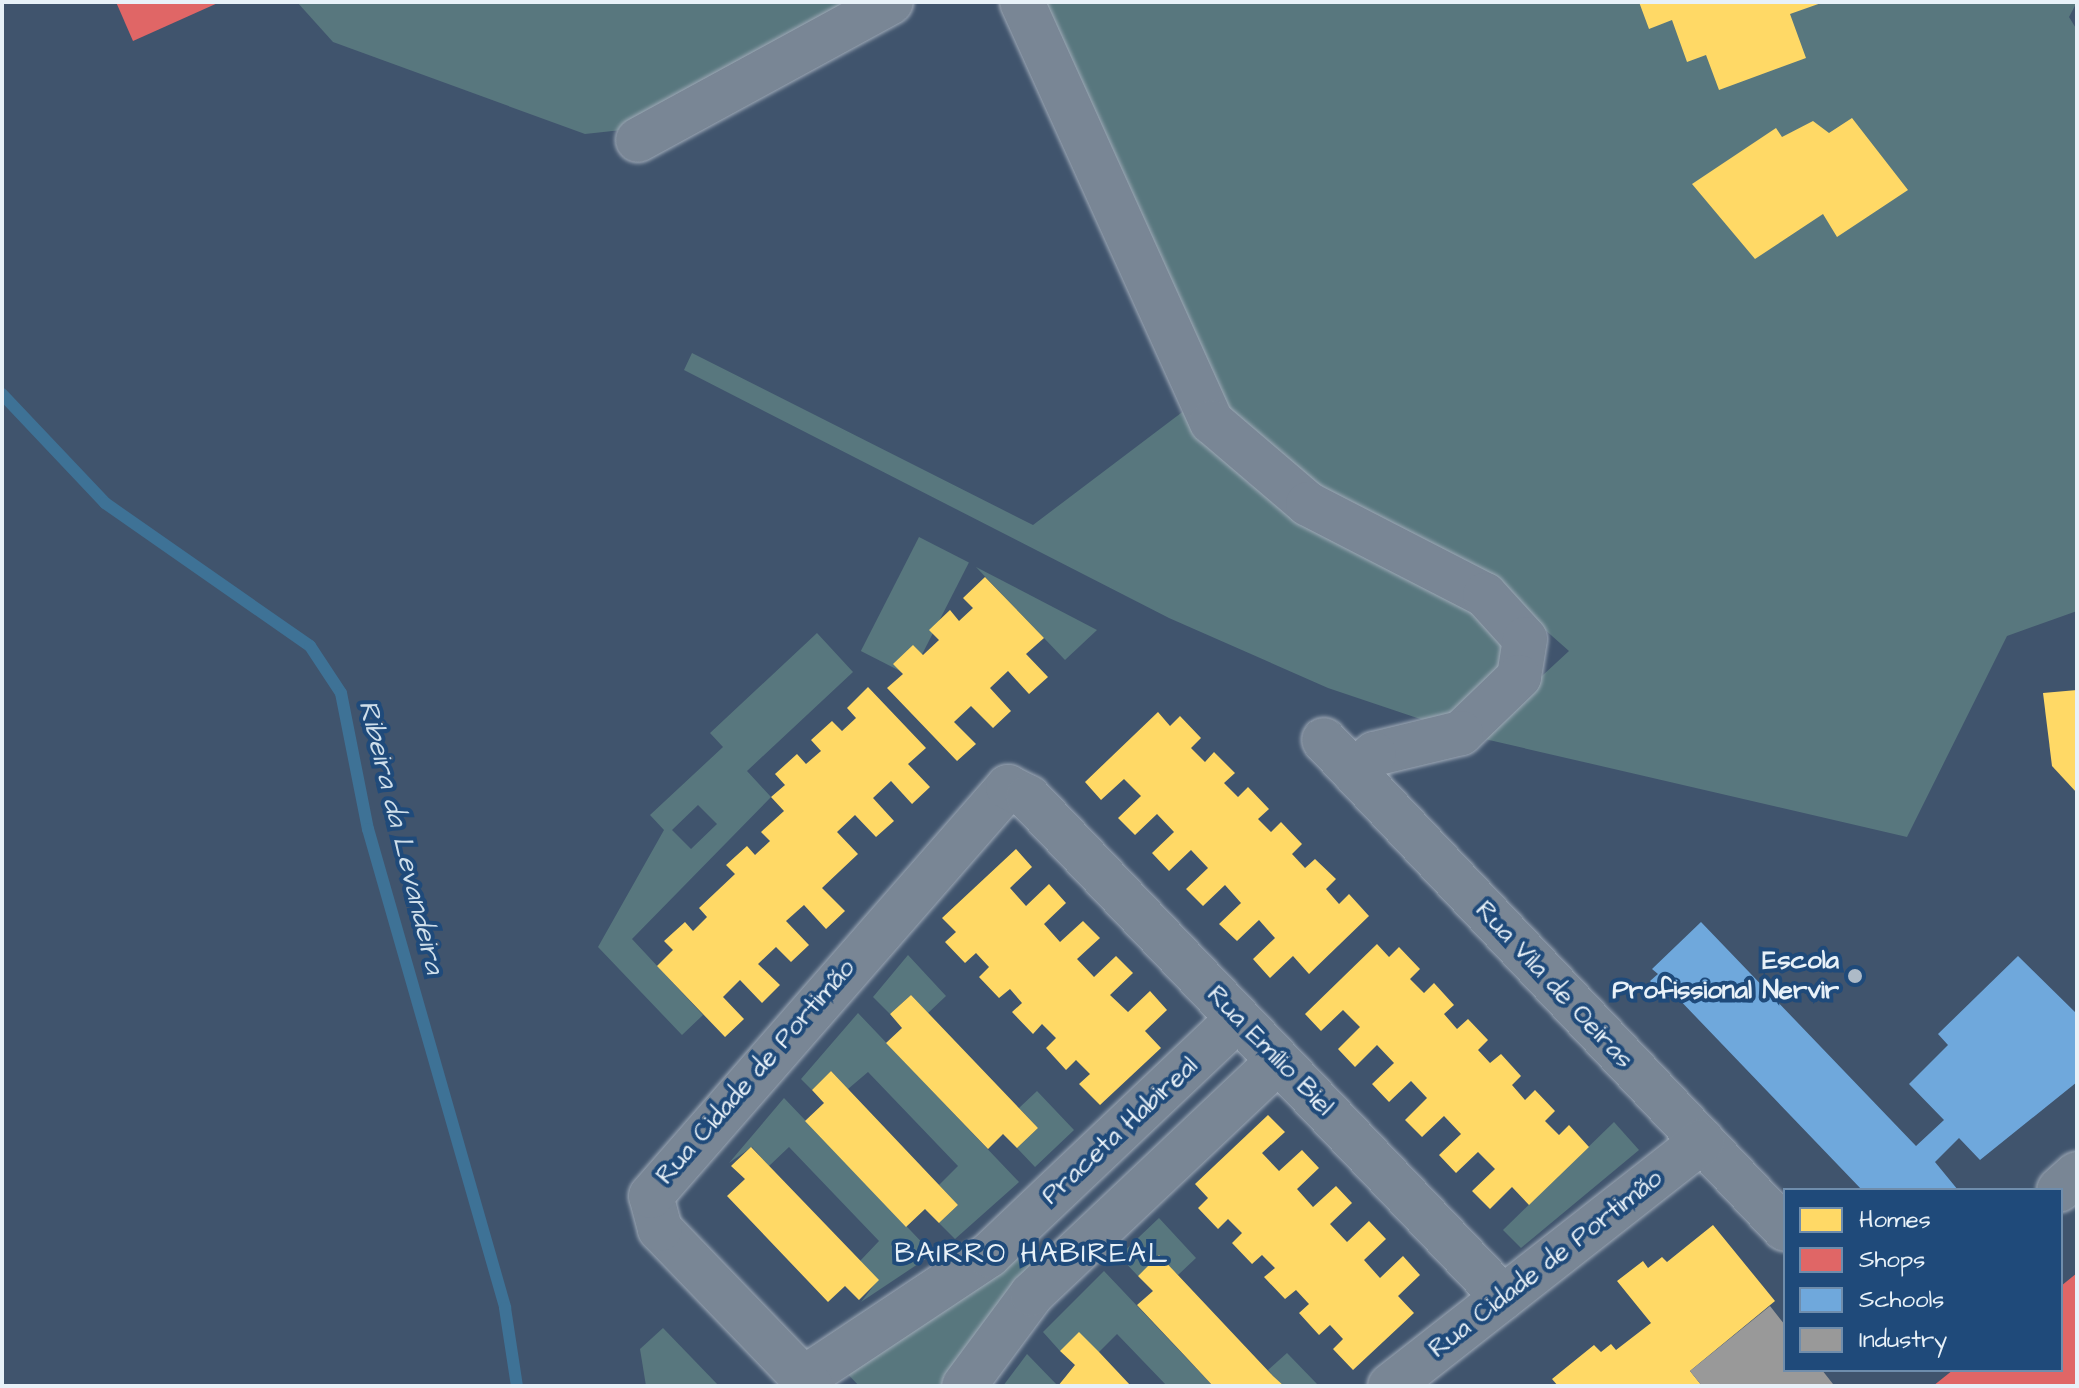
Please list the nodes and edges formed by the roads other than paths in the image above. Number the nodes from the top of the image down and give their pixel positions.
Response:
1 (891, 2) edge
2 (1022, 2) edge
3 (638, 140) dead end
4 (1324, 740) dead end
5 (1354, 772) junction
6 (1036, 806) joint
7 (1238, 1019) junction
8 (1278, 1061) junction
9 (1702, 1141) junction
10 (2077, 1174) edge
11 (2061, 1188) edge
12 (1783, 1227) edge
13 (1503, 1297) junction
14 (808, 1382) edge
15 (964, 1386) edge
16 (1390, 1386) edge

1 - 3 street
2 - 5 street
4 - 5 street, Rua Vila de Oeiras
5 - 9 street, Rua Vila de Oeiras
6 - 7 street, Rua Emílio Biel
6 - 14 street, Rua Cidade de Portimão
7 - 8 street, Rua Emílio Biel
7 - 14 street, Praceta Habireal
8 - 13 street, Rua Emílio Biel
8 - 15 street
9 - 12 street, Rua Vila de Oeiras
9 - 13 street, Rua Cidade de Portimão
10 - 11 street
13 - 16 street, Rua Cidade de Portimão

